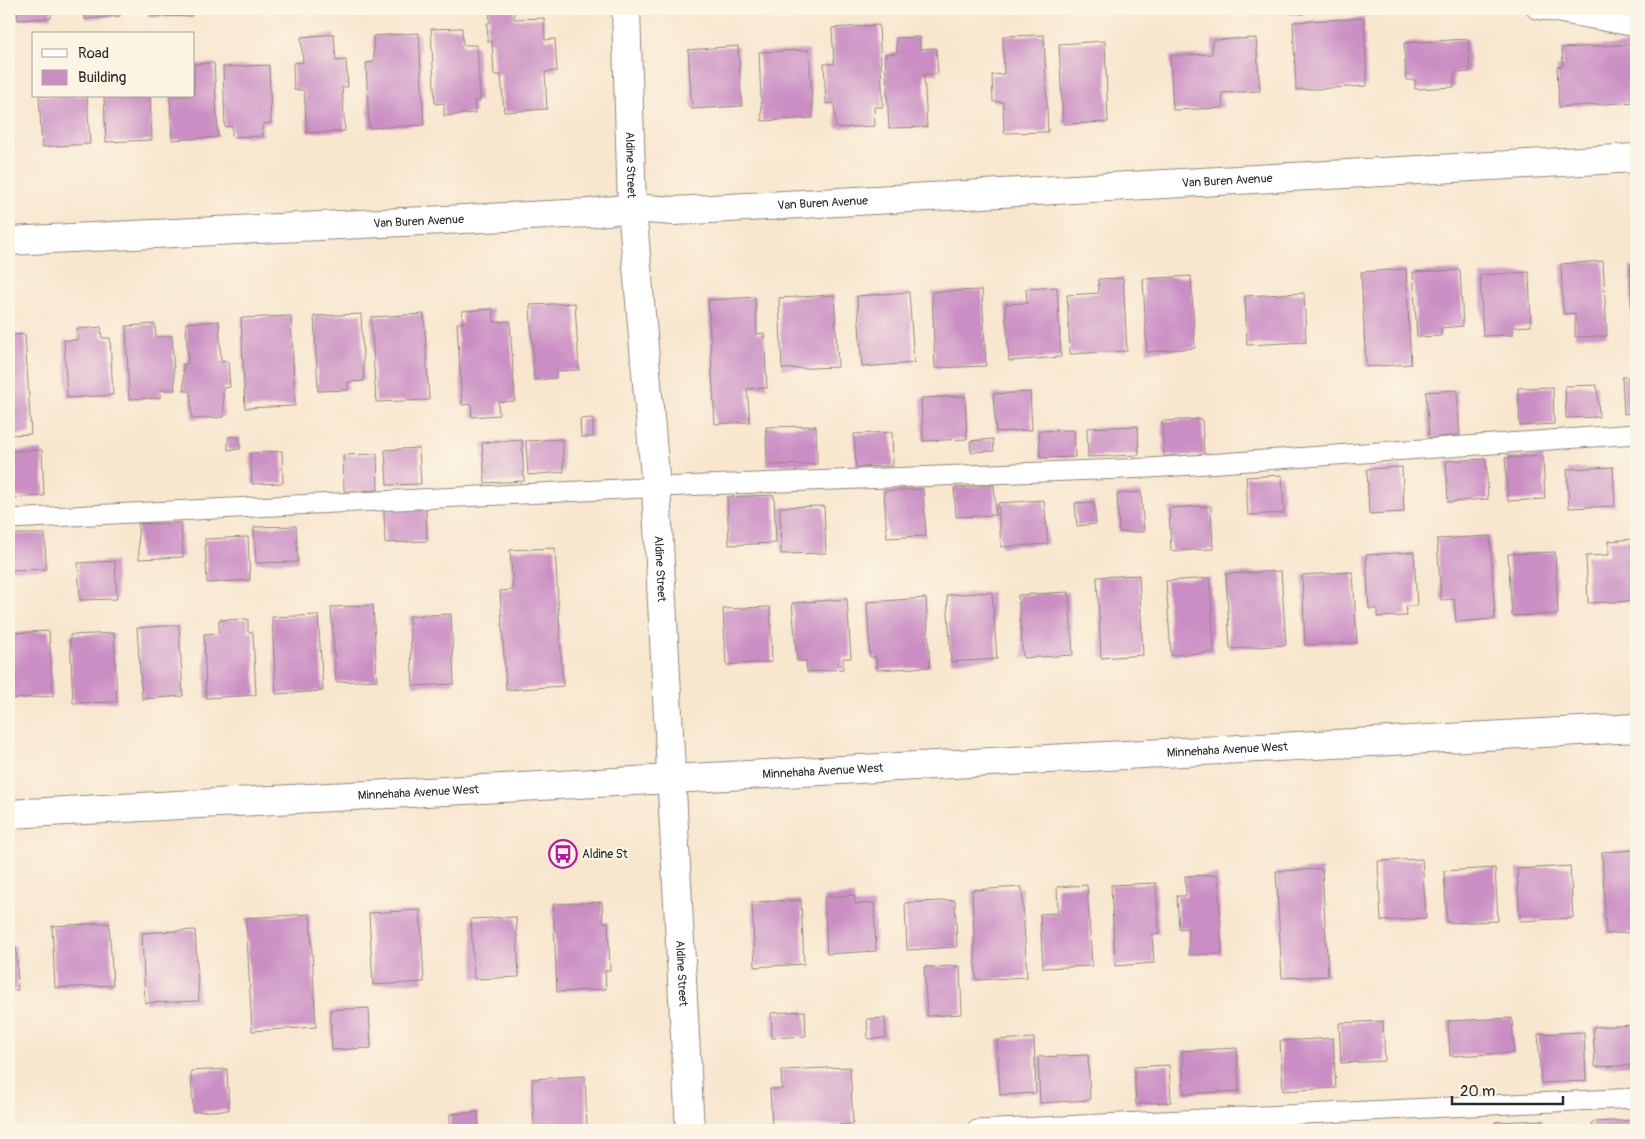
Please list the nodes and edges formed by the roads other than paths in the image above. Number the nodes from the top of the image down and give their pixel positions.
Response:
1 (626, 9) edge
2 (1536, 9) edge
3 (1636, 27) edge
4 (1636, 158) edge
5 (632, 208) junction
6 (9, 241) edge
7 (1636, 434) edge
8 (656, 488) junction
9 (9, 519) edge
10 (1636, 728) edge
11 (671, 779) junction
12 (9, 814) edge
13 (1636, 1098) edge
14 (690, 1130) edge
15 (977, 1130) edge

1 - 5 street, Aldine Street
2 - 3 lane
4 - 5 street, Van Buren Avenue
5 - 6 street, Van Buren Avenue
5 - 8 street, Aldine Street
7 - 8 lane
8 - 9 lane
8 - 11 street, Aldine Street
10 - 11 street, Minnehaha Avenue West
11 - 12 street, Minnehaha Avenue West
11 - 14 street, Aldine Street
13 - 15 lane

